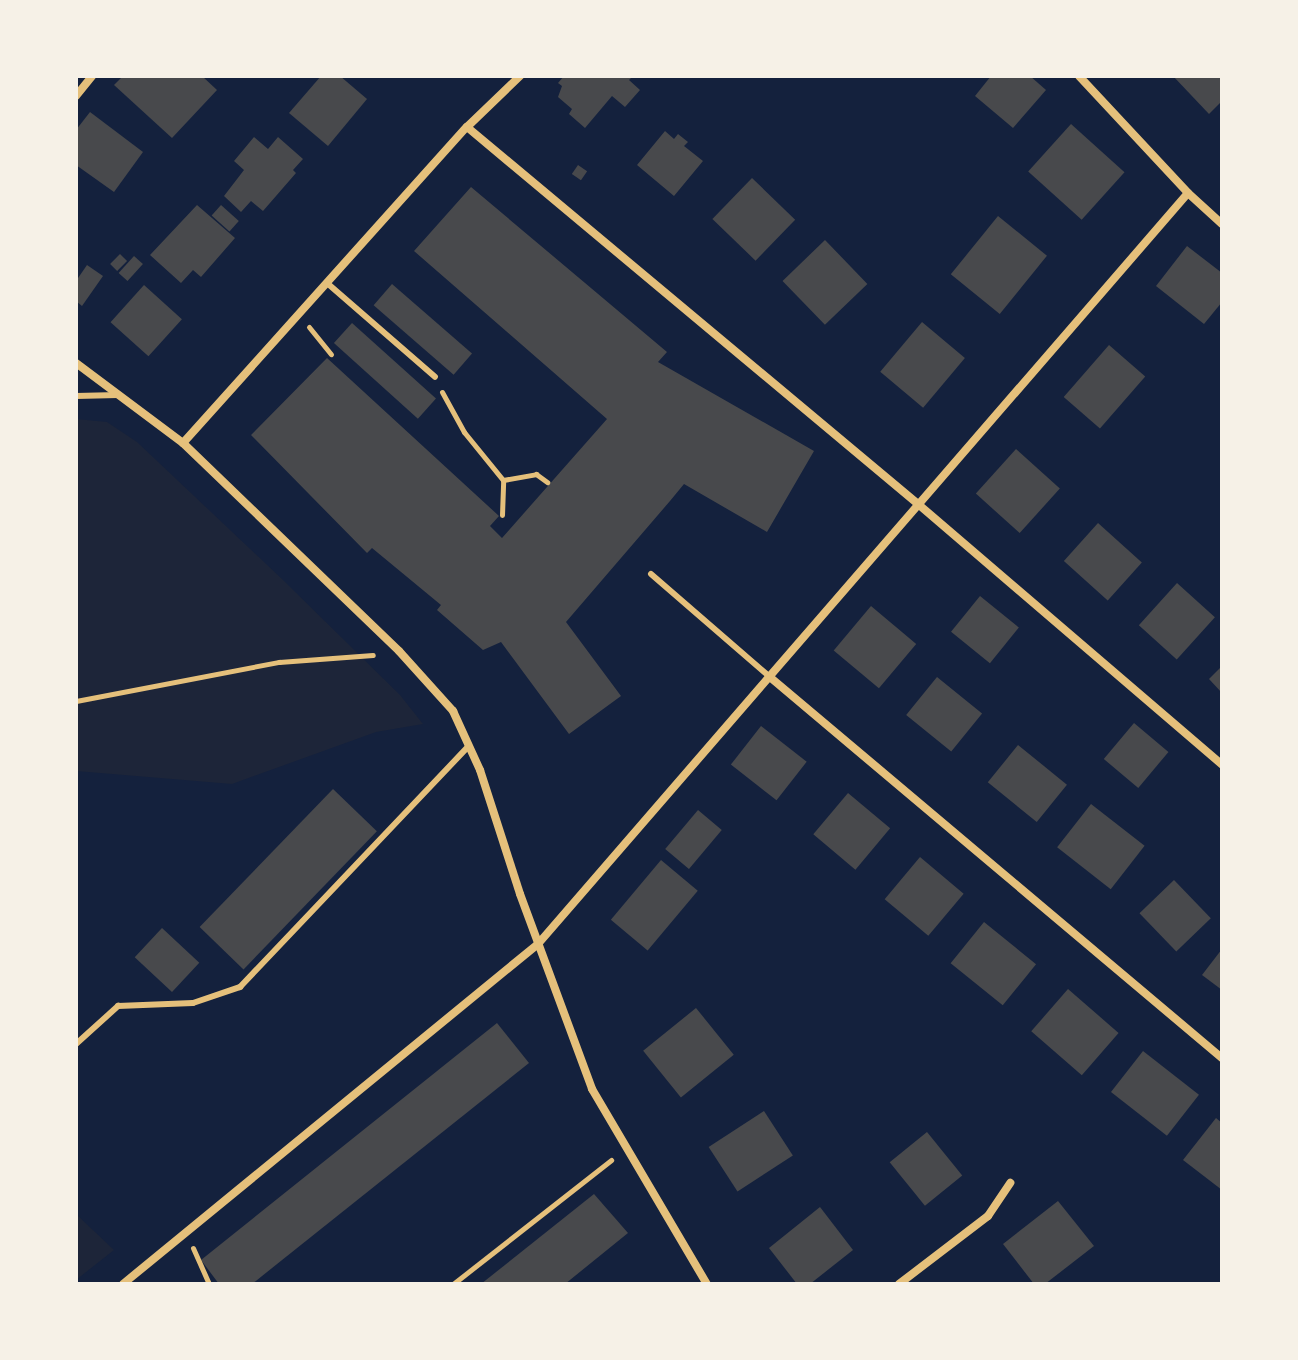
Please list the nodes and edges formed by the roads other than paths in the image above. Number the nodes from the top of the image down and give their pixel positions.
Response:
1 (92, 76) edge
2 (520, 76) edge
3 (1079, 76) edge
4 (76, 96) edge
5 (467, 127) junction
6 (1188, 193) junction
7 (1222, 224) edge
8 (327, 283) junction
9 (76, 363) edge
10 (435, 377) road end
11 (121, 395) junction
12 (76, 396) edge
13 (183, 443) junction
14 (918, 504) junction
15 (651, 574) dead end
16 (771, 678) junction
17 (469, 746) junction
18 (1222, 765) edge
19 (538, 944) junction
20 (76, 1044) edge
21 (1222, 1058) edge
22 (1010, 1183) dead end
23 (123, 1284) edge
24 (707, 1284) edge
25 (899, 1284) edge

1 - 4 street
2 - 5 street
3 - 6 street
5 - 8 street
5 - 14 street
6 - 7 street
6 - 14 street
8 - 10 lane
8 - 13 street
9 - 11 street
11 - 12 lane
11 - 13 street
13 - 17 street
14 - 16 street
14 - 18 street
15 - 16 lane
16 - 19 street
16 - 21 street
17 - 19 street
17 - 20 lane
19 - 23 street
19 - 24 street
22 - 25 street

